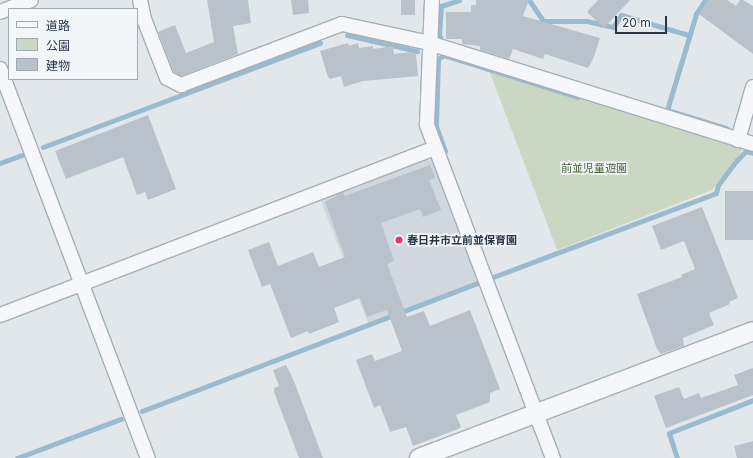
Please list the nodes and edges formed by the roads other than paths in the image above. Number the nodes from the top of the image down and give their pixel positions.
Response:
1 (31, 0) edge
2 (140, 0) edge
3 (432, 0) edge
4 (10, 8) edge
5 (429, 43) junction
6 (0, 70) edge
7 (753, 88) edge
8 (738, 140) junction
9 (753, 144) edge
10 (435, 148) junction
11 (82, 284) junction
12 (0, 315) edge
13 (753, 331) edge
14 (536, 413) junction
15 (148, 458) edge
16 (419, 458) edge
17 (552, 458) edge

1 - 4 street
2 - 5 street
3 - 5 street
5 - 8 street
5 - 10 street
6 - 11 street
7 - 8 street
8 - 9 street
10 - 11 street
10 - 14 street
11 - 12 street
11 - 15 street
13 - 14 street
14 - 16 street
14 - 17 street

